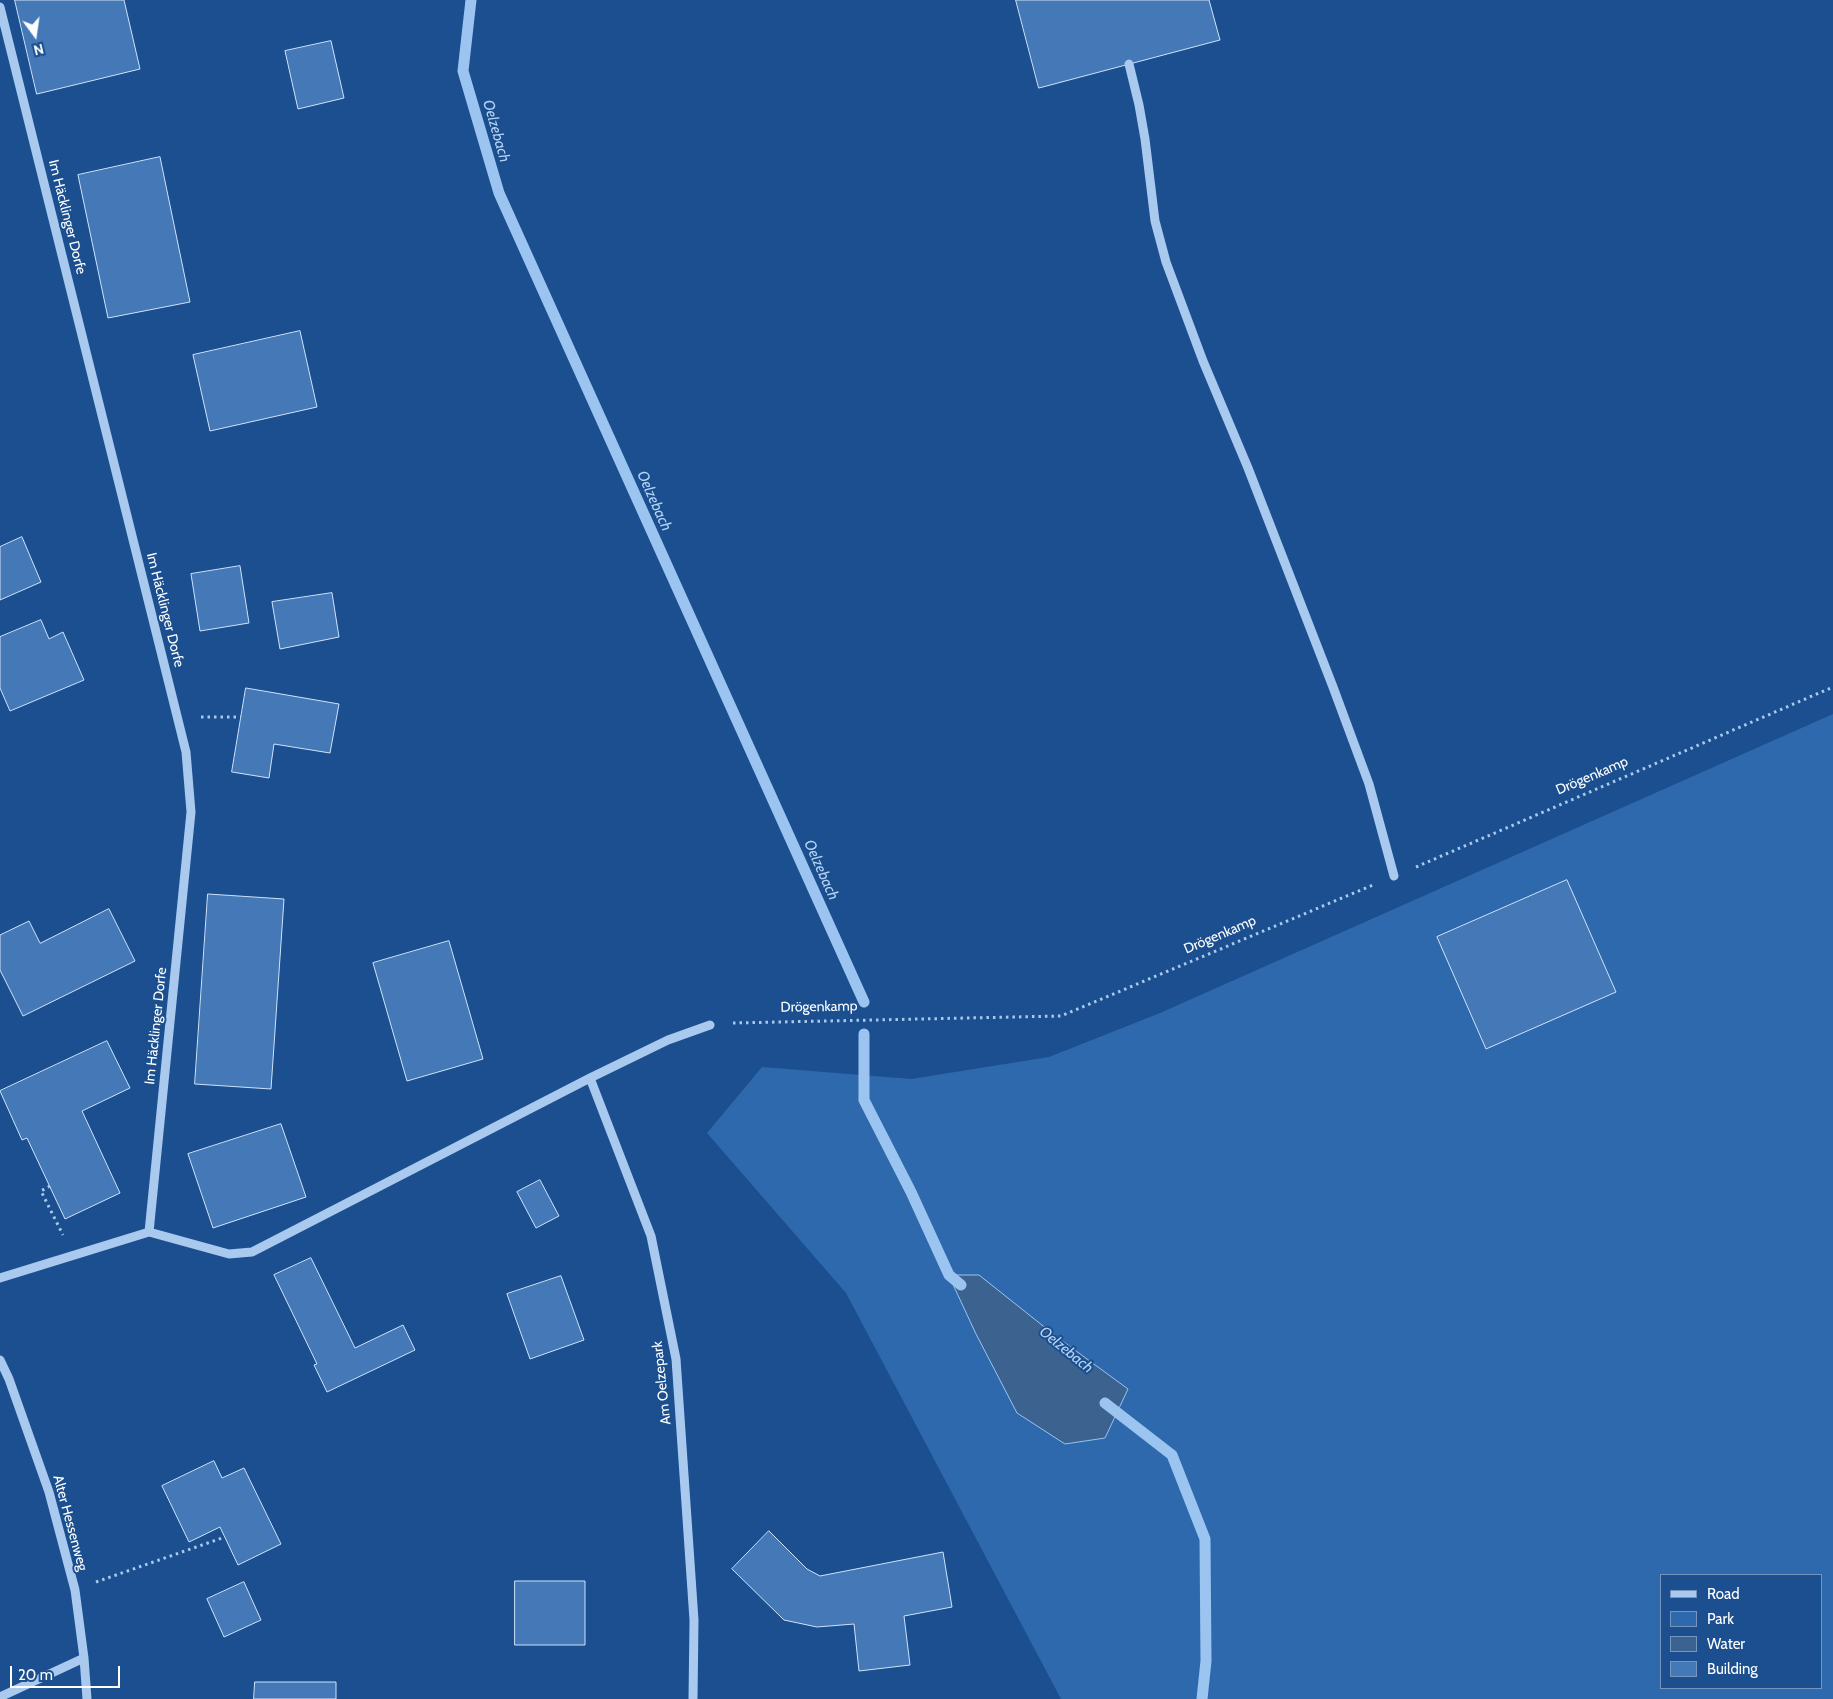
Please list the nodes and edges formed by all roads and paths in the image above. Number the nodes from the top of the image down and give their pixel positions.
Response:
1 (0, 7) edge
2 (1129, 64) dead end
3 (1833, 687) edge
4 (177, 717) junction
5 (241, 717) dead end
6 (1394, 876) junction
7 (710, 1025) joint
8 (590, 1078) junction
9 (50, 1186) dead end
10 (149, 1232) junction
11 (74, 1255) junction
12 (0, 1278) edge
13 (0, 1360) edge
14 (225, 1537) dead end
15 (75, 1590) junction
16 (84, 1658) junction
17 (0, 1698) edge
18 (87, 1699) edge
19 (693, 1699) edge

1 - 4 street, Im Häcklinger Dorfe
2 - 6 street
3 - 6 path, Drögenkamp
4 - 5 path
4 - 10 street, Im Häcklinger Dorfe
6 - 7 path, Drögenkamp
7 - 8 street
8 - 10 street
8 - 19 street, Am Oelzepark
9 - 11 path
10 - 11 street
11 - 12 street
13 - 15 street, Alter Hessenweg
14 - 15 path
15 - 16 street, Alter Hessenweg
16 - 17 street
16 - 18 street, Alter Hessenweg

